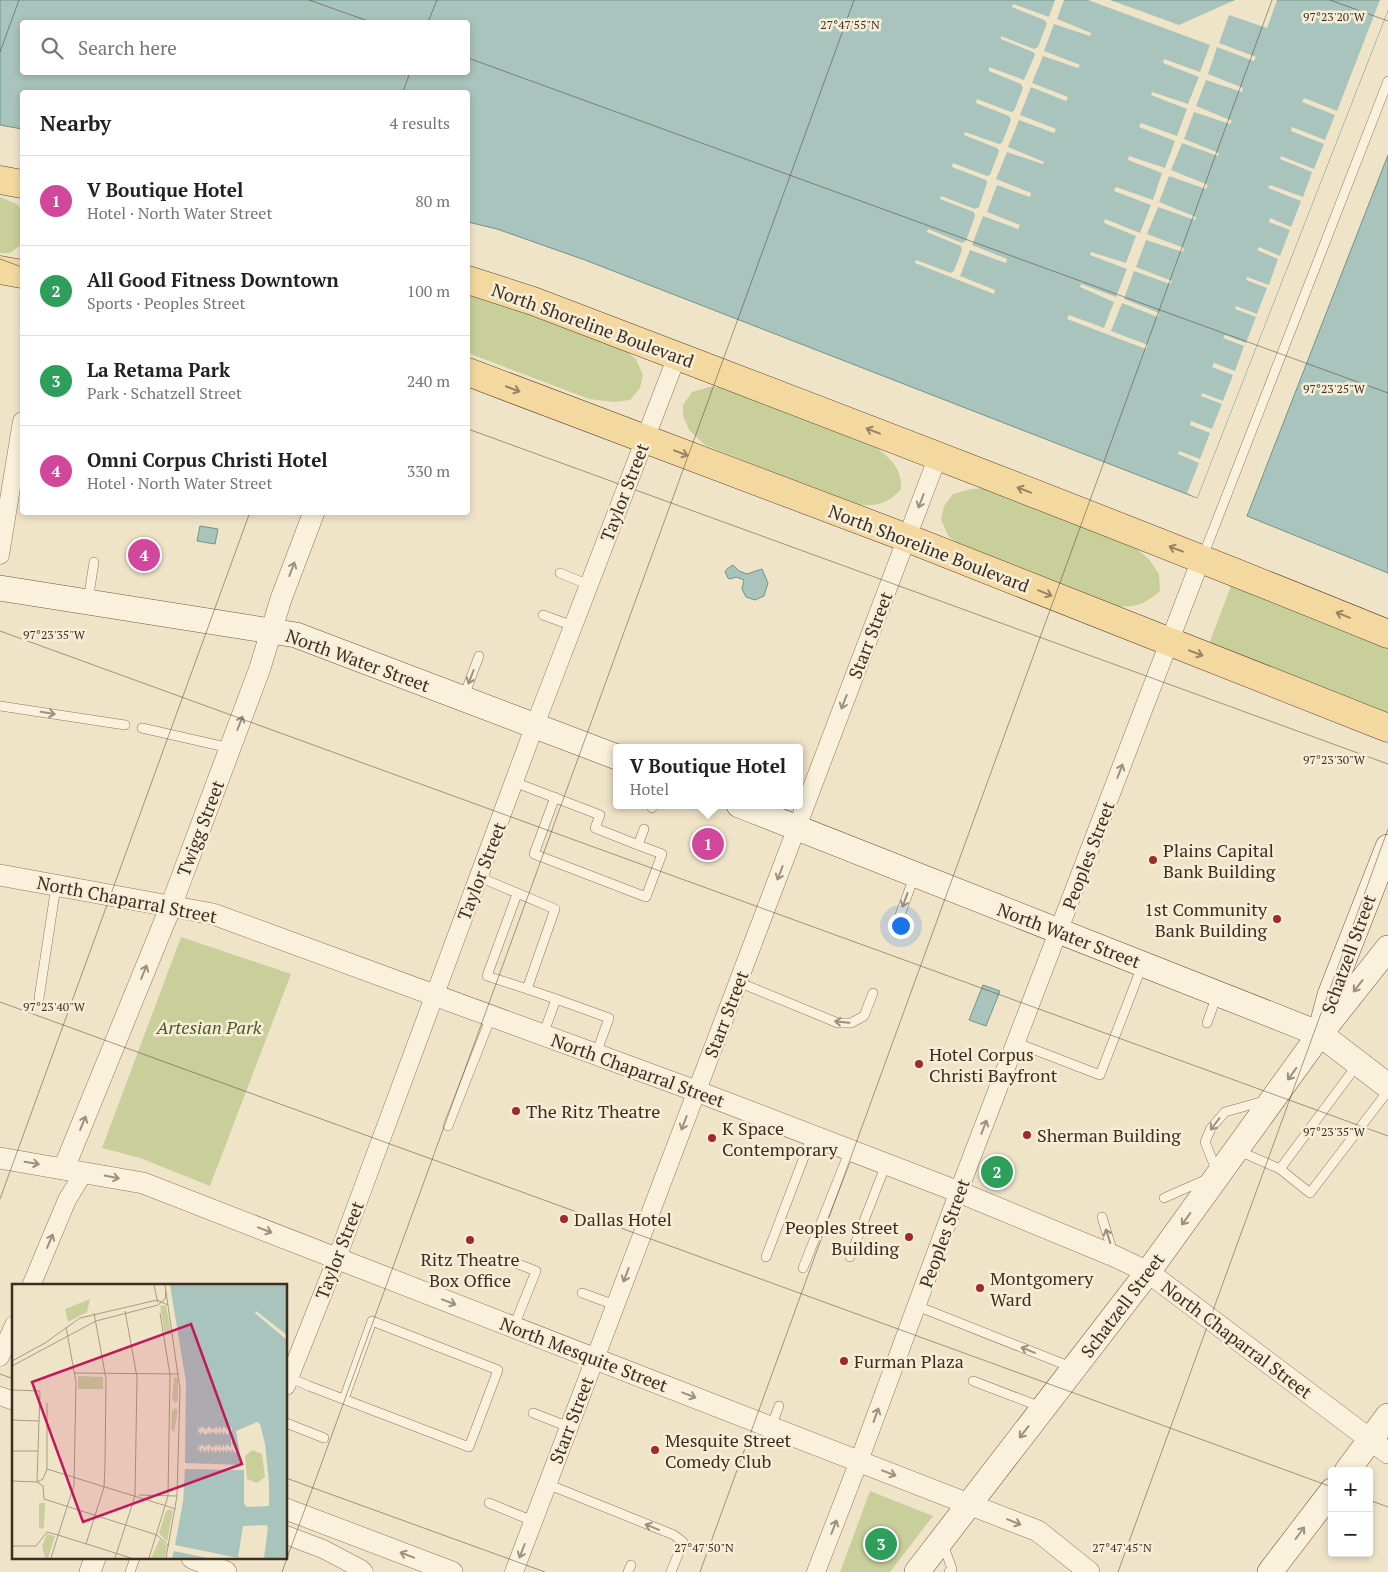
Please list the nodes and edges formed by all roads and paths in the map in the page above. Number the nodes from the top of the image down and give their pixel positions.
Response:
1 (1388, 80) edge
2 (0, 180) edge
3 (20, 184) edge
4 (0, 270) edge
5 (20, 274) edge
6 (470, 281) edge
7 (677, 356) junction
8 (470, 373) edge
9 (20, 433) edge
10 (645, 439) junction
11 (938, 456) junction
12 (313, 515) edge
13 (906, 538) junction
14 (0, 555) edge
15 (1202, 559) junction
16 (94, 562) dead end
17 (560, 573) dead end
18 (589, 585) junction
19 (0, 588) edge
20 (88, 601) junction
21 (543, 615) dead end
22 (573, 626) junction
23 (272, 631) junction
24 (1388, 634) edge
25 (1170, 642) junction
26 (479, 656) dead end
27 (463, 698) junction
28 (0, 706) edge
29 (124, 725) dead end
30 (535, 725) junction
31 (142, 728) dead end
32 (1388, 728) edge
33 (230, 748) junction
34 (613, 755) edge
35 (514, 782) junction
36 (555, 797) junction
37 (749, 809) edge
38 (797, 828) junction
39 (644, 829) dead end
40 (638, 845) junction
41 (1388, 847) edge
42 (915, 874) junction
43 (0, 875) edge
44 (478, 877) junction
45 (56, 886) junction
46 (517, 894) junction
47 (170, 906) junction
48 (896, 926) dead end
49 (1059, 931) junction
50 (1388, 948) edge
51 (1143, 964) junction
52 (738, 982) junction
53 (526, 989) junction
54 (1217, 994) junction
55 (434, 996) junction
56 (860, 997) dead end
57 (39, 998) dead end
58 (556, 999) junction
59 (491, 1016) junction
60 (1207, 1022) dead end
61 (1320, 1034) junction
62 (543, 1035) junction
63 (1016, 1043) junction
64 (595, 1054) junction
65 (1359, 1063) junction
66 (1388, 1086) edge
67 (696, 1090) junction
68 (1388, 1091) edge
69 (1273, 1099) junction
70 (448, 1126) dead end
71 (812, 1136) junction
72 (850, 1150) junction
73 (1236, 1150) junction
74 (0, 1158) edge
75 (886, 1164) junction
76 (1280, 1169) junction
77 (74, 1170) junction
78 (1218, 1175) junction
79 (959, 1192) junction
80 (1164, 1198) dead end
81 (1102, 1217) dead end
82 (1114, 1256) junction
83 (766, 1257) dead end
84 (850, 1257) dead end
85 (337, 1258) junction
86 (513, 1262) dead end
87 (803, 1268) dead end
88 (1148, 1272) junction
89 (31, 1284) edge
90 (582, 1293) dead end
91 (615, 1305) junction
92 (917, 1306) junction
93 (514, 1327) junction
94 (12, 1330) edge
95 (0, 1357) edge
96 (594, 1358) junction
97 (1074, 1368) junction
98 (972, 1381) dead end
99 (288, 1382) edge
100 (0, 1396) edge
101 (344, 1399) junction
102 (12, 1400) edge
103 (779, 1406) dead end
104 (1043, 1408) junction
105 (533, 1413) dead end
106 (1388, 1416) edge
107 (288, 1424) edge
108 (569, 1427) junction
109 (771, 1427) junction
110 (324, 1438) dead end
111 (1379, 1446) edge
112 (859, 1461) junction
113 (1352, 1467) edge
114 (547, 1484) junction
115 (1328, 1496) edge
116 (489, 1503) dead end
117 (969, 1504) junction
118 (288, 1510) edge
119 (533, 1521) junction
120 (288, 1535) edge
121 (942, 1539) junction
122 (94, 1560) edge
123 (135, 1560) edge
124 (194, 1561) edge
125 (90, 1572) edge
126 (130, 1572) edge
127 (224, 1572) edge
128 (364, 1572) edge
129 (452, 1572) edge
130 (514, 1572) edge
131 (671, 1572) edge
132 (816, 1572) edge
133 (917, 1572) edge
134 (949, 1572) edge
135 (1089, 1572) edge
136 (1270, 1572) edge

1 - 15 lane
2 - 3 main road
4 - 5 main road
6 - 7 main road, North Shoreline Boulevard
7 - 10 street, Taylor Street
11 -> 7 main road, North Shoreline Boulevard
8 -> 10 main road, North Shoreline Boulevard
9 - 14 street
10 -> 13 main road, North Shoreline Boulevard
10 - 18 street, Taylor Street
11 -> 13 street, Starr Street
15 -> 11 main road, North Shoreline Boulevard
23 -> 12 street, Twigg Street
13 -> 25 main road, North Shoreline Boulevard
13 -> 38 street, Starr Street
24 -> 15 main road, North Shoreline Boulevard
15 - 25 street, Peoples Street
16 - 20 lane
17 - 18 lane
18 - 22 street, Taylor Street
19 - 20 main road, North Water Street
20 - 23 main road, North Water Street
21 - 22 lane
22 - 30 street, Taylor Street
23 - 27 main road, North Water Street
33 -> 23 street, Twigg Street
25 -> 32 main road, North Shoreline Boulevard
49 -> 25 street, Peoples Street
26 -> 27 lane
27 - 30 main road, North Water Street
28 -> 29 lane
30 - 34 main road, North Water Street
30 - 35 street, Taylor Street
31 - 33 lane
33 - 47 street, Twigg Street
35 - 36 lane
35 - 44 street, Taylor Street
36 - 40 lane
36 - 40 lane
37 - 38 main road, North Water Street
38 - 42 main road, North Water Street
38 -> 52 street, Starr Street
39 - 40 lane
41 - 61 main road, Schatzell Street
42 -> 48 lane
42 - 49 main road, North Water Street
43 - 45 street, North Chaparral Street
44 - 46 lane
44 - 55 street, Taylor Street
45 - 47 street, North Chaparral Street
45 - 57 lane
46 - 53 lane
46 - 53 lane
47 - 55 street, North Chaparral Street
77 -> 47 street, Twigg Street
49 - 51 main road, North Water Street
49 - 63 street, Peoples Street
50 -> 61 main road, Schatzell Street
51 - 54 main road, North Water Street
51 - 63 lane
56 -> 52 lane
52 - 67 street, Starr Street
53 - 58 lane
54 - 60 lane
54 - 61 main road, North Water Street
55 - 59 street, North Chaparral Street
55 - 85 street, Taylor Street
58 - 62 lane
58 - 64 lane
59 - 62 street, North Chaparral Street
59 - 70 lane
61 - 65 main road, North Water Street
61 -> 69 main road, Schatzell Street
62 - 64 street, North Chaparral Street
79 -> 63 street, Peoples Street
64 - 67 street, North Chaparral Street
65 - 66 main road, North Water Street
65 - 76 lane
67 - 71 street, North Chaparral Street
67 -> 91 street, Starr Street
68 - 76 lane
69 - 73 main road, Schatzell Street
69 -> 78 lane
71 - 72 street, North Chaparral Street
71 - 83 lane
72 - 75 street, North Chaparral Street
72 - 87 lane
73 - 76 lane
73 - 78 main road, Schatzell Street
74 -> 77 street, North Mesquite Street
75 - 79 street, North Chaparral Street
75 - 84 lane
77 -> 85 street, North Mesquite Street
89 -> 77 street, Twigg Street
78 - 80 lane
78 -> 88 main road, Schatzell Street
79 - 82 street, North Chaparral Street
79 - 92 street, Peoples Street
82 -> 81 lane
82 - 88 street, North Chaparral Street
85 -> 93 street, North Mesquite Street
85 - 99 street, Taylor Street
86 - 93 lane
88 - 97 main road, Schatzell Street
88 - 111 street, North Chaparral Street
90 - 91 lane
91 - 96 street, Starr Street
97 -> 92 lane
112 -> 92 street, Peoples Street
93 - 96 street, North Mesquite Street
94 - 95 street
96 - 108 street, Starr Street
96 -> 109 street, North Mesquite Street
97 - 104 main road, Schatzell Street
98 - 104 lane
99 - 101 lane
100 - 102 street
101 - 101 lane
103 - 109 lane
104 -> 117 main road, Schatzell Street
105 - 108 lane
106 - 111 main road
107 - 110 lane
108 - 114 street, Starr Street
109 - 112 street, North Mesquite Street
111 - 113 main road
112 -> 117 street, North Mesquite Street
132 -> 112 street, Peoples Street
114 - 119 street, Starr Street
131 -> 114 lane
136 -> 115 main road
116 - 119 lane
117 - 121 main road, Schatzell Street
117 -> 135 street, North Mesquite Street
129 -> 118 street
119 -> 130 street, Starr Street
120 - 128 street
121 - 133 main road, Schatzell Street
121 - 134 lane
122 - 125 street
123 - 126 lane
124 - 127 street

